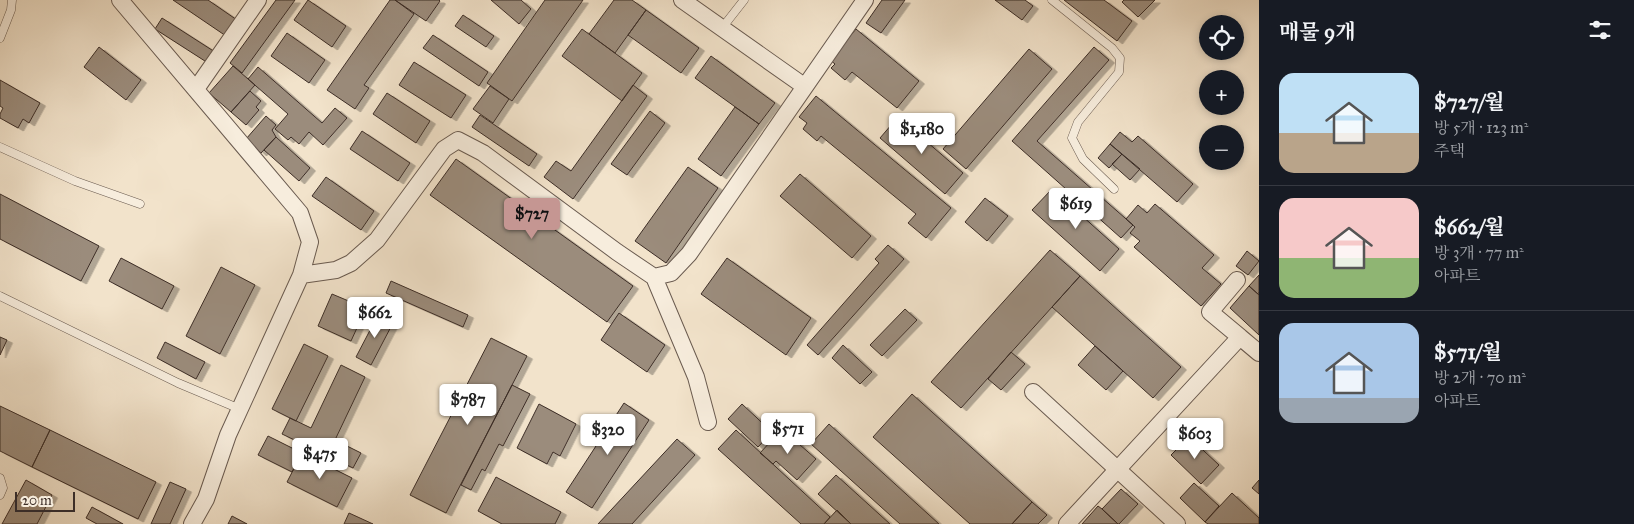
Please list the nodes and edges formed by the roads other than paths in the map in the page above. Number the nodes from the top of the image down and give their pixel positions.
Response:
1 (12, 0) edge
2 (120, 0) edge
3 (258, 0) edge
4 (682, 0) edge
5 (744, 0) edge
6 (865, 0) edge
7 (1052, 0) edge
8 (722, 28) junction
9 (0, 38) edge
10 (804, 86) junction
11 (196, 88) junction
12 (0, 147) edge
13 (1114, 189) dead end
14 (140, 204) dead end
15 (301, 275) junction
16 (654, 277) junction
17 (1237, 280) dead end
18 (0, 296) edge
19 (1240, 337) junction
20 (1259, 353) edge
21 (1033, 392) dead end
22 (240, 409) junction
23 (708, 422) dead end
24 (1117, 470) junction
25 (0, 478) edge
26 (0, 494) edge
27 (192, 524) edge
28 (1066, 524) edge
29 (1177, 524) edge

1 - 9 lane
2 - 11 street
3 - 11 street
4 - 8 street
5 - 8 lane
6 - 10 street
7 - 13 lane
8 - 10 street
10 - 16 street
11 - 15 street
12 - 14 lane
15 - 16 street
15 - 22 street
16 - 23 street
17 - 19 street
18 - 22 lane
19 - 20 street
19 - 24 street
21 - 24 street
22 - 27 street
24 - 28 street
24 - 29 street
25 - 26 lane

